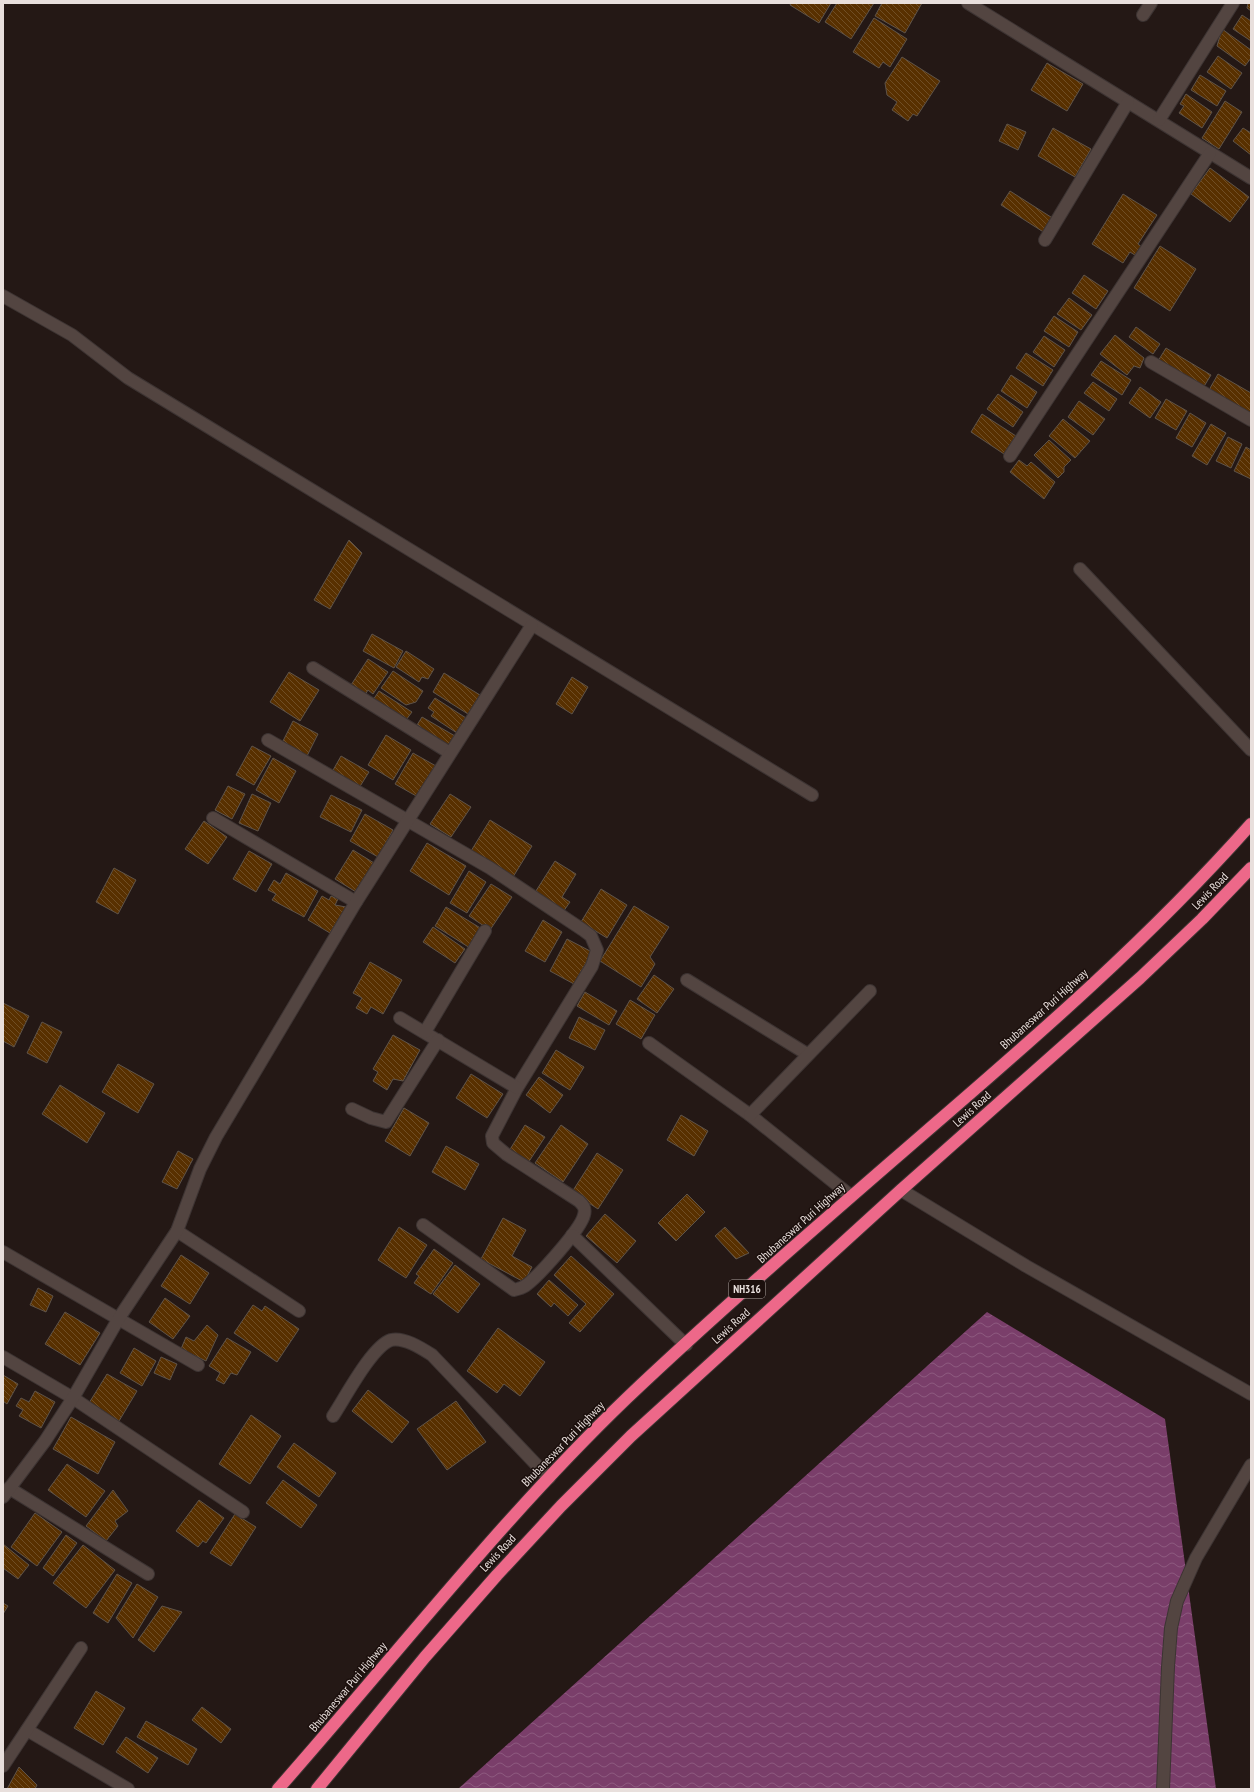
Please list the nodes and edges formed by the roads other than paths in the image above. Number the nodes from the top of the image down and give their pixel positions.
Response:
1 (968, 3) edge
2 (1151, 3) edge
3 (1233, 3) edge
4 (1143, 15) dead end
5 (1128, 102) junction
6 (1160, 120) junction
7 (1210, 153) junction
8 (1251, 178) edge
9 (1045, 240) dead end
10 (3, 296) edge
11 (1151, 362) dead end
12 (1251, 420) edge
13 (1010, 456) dead end
14 (1080, 569) dead end
15 (532, 625) junction
16 (313, 668) dead end
17 (268, 740) dead end
18 (1251, 750) edge
19 (450, 753) junction
20 (812, 795) dead end
21 (213, 818) dead end
22 (408, 822) junction
23 (1251, 824) edge
24 (1251, 868) edge
25 (356, 902) junction
26 (485, 932) dead end
27 (687, 980) dead end
28 (870, 991) dead end
29 (400, 1018) dead end
30 (425, 1032) junction
31 (438, 1040) junction
32 (649, 1043) dead end
33 (807, 1054) junction
34 (517, 1088) junction
35 (352, 1110) dead end
36 (750, 1115) junction
37 (901, 1190) junction
38 (851, 1196) junction
39 (423, 1225) dead end
40 (177, 1231) junction
41 (572, 1235) junction
42 (3, 1252) edge
43 (299, 1311) dead end
44 (119, 1318) junction
45 (686, 1344) junction
46 (3, 1357) edge
47 (198, 1365) dead end
48 (1251, 1394) edge
49 (73, 1398) junction
50 (333, 1416) dead end
51 (1251, 1465) edge
52 (549, 1478) junction
53 (6, 1492) edge
54 (243, 1512) dead end
55 (148, 1574) dead end
56 (81, 1648) dead end
57 (27, 1730) junction
58 (3, 1766) edge
59 (128, 1789) edge
60 (278, 1789) edge
61 (317, 1789) edge
62 (1163, 1789) edge

1 - 5 street
2 - 4 street
3 - 6 street
5 - 6 street
5 - 9 street
6 - 7 street
7 - 8 street
7 - 13 street
10 - 15 street
11 - 12 street
14 - 18 street
15 - 19 street
15 - 20 street
16 - 19 street
17 - 22 street
19 - 22 street
21 - 25 street
22 - 25 street
22 - 34 street
23 - 38 highway, Bhubaneswar Puri Highway / NH316
24 - 37 highway, Lewis Road / NH316
25 - 40 street
26 - 30 street
27 - 33 street
28 - 33 street
29 - 30 street
30 - 31 street
31 - 34 street
31 - 35 street
32 - 36 street
33 - 36 street
34 - 41 street
36 - 38 street
37 - 48 street
37 - 61 highway, Lewis Road / NH316
38 - 45 highway, Bhubaneswar Puri Highway / NH316
39 - 41 street
40 - 43 street
40 - 44 street
41 - 45 street
42 - 44 street
44 - 47 street
44 - 49 street
45 - 52 highway, Bhubaneswar Puri Highway / NH316
46 - 49 street
49 - 53 street
49 - 54 street
50 - 52 street
51 - 62 street
52 - 60 highway, Bhubaneswar Puri Highway / NH316
53 - 55 street
56 - 57 street
57 - 58 street
57 - 59 street

